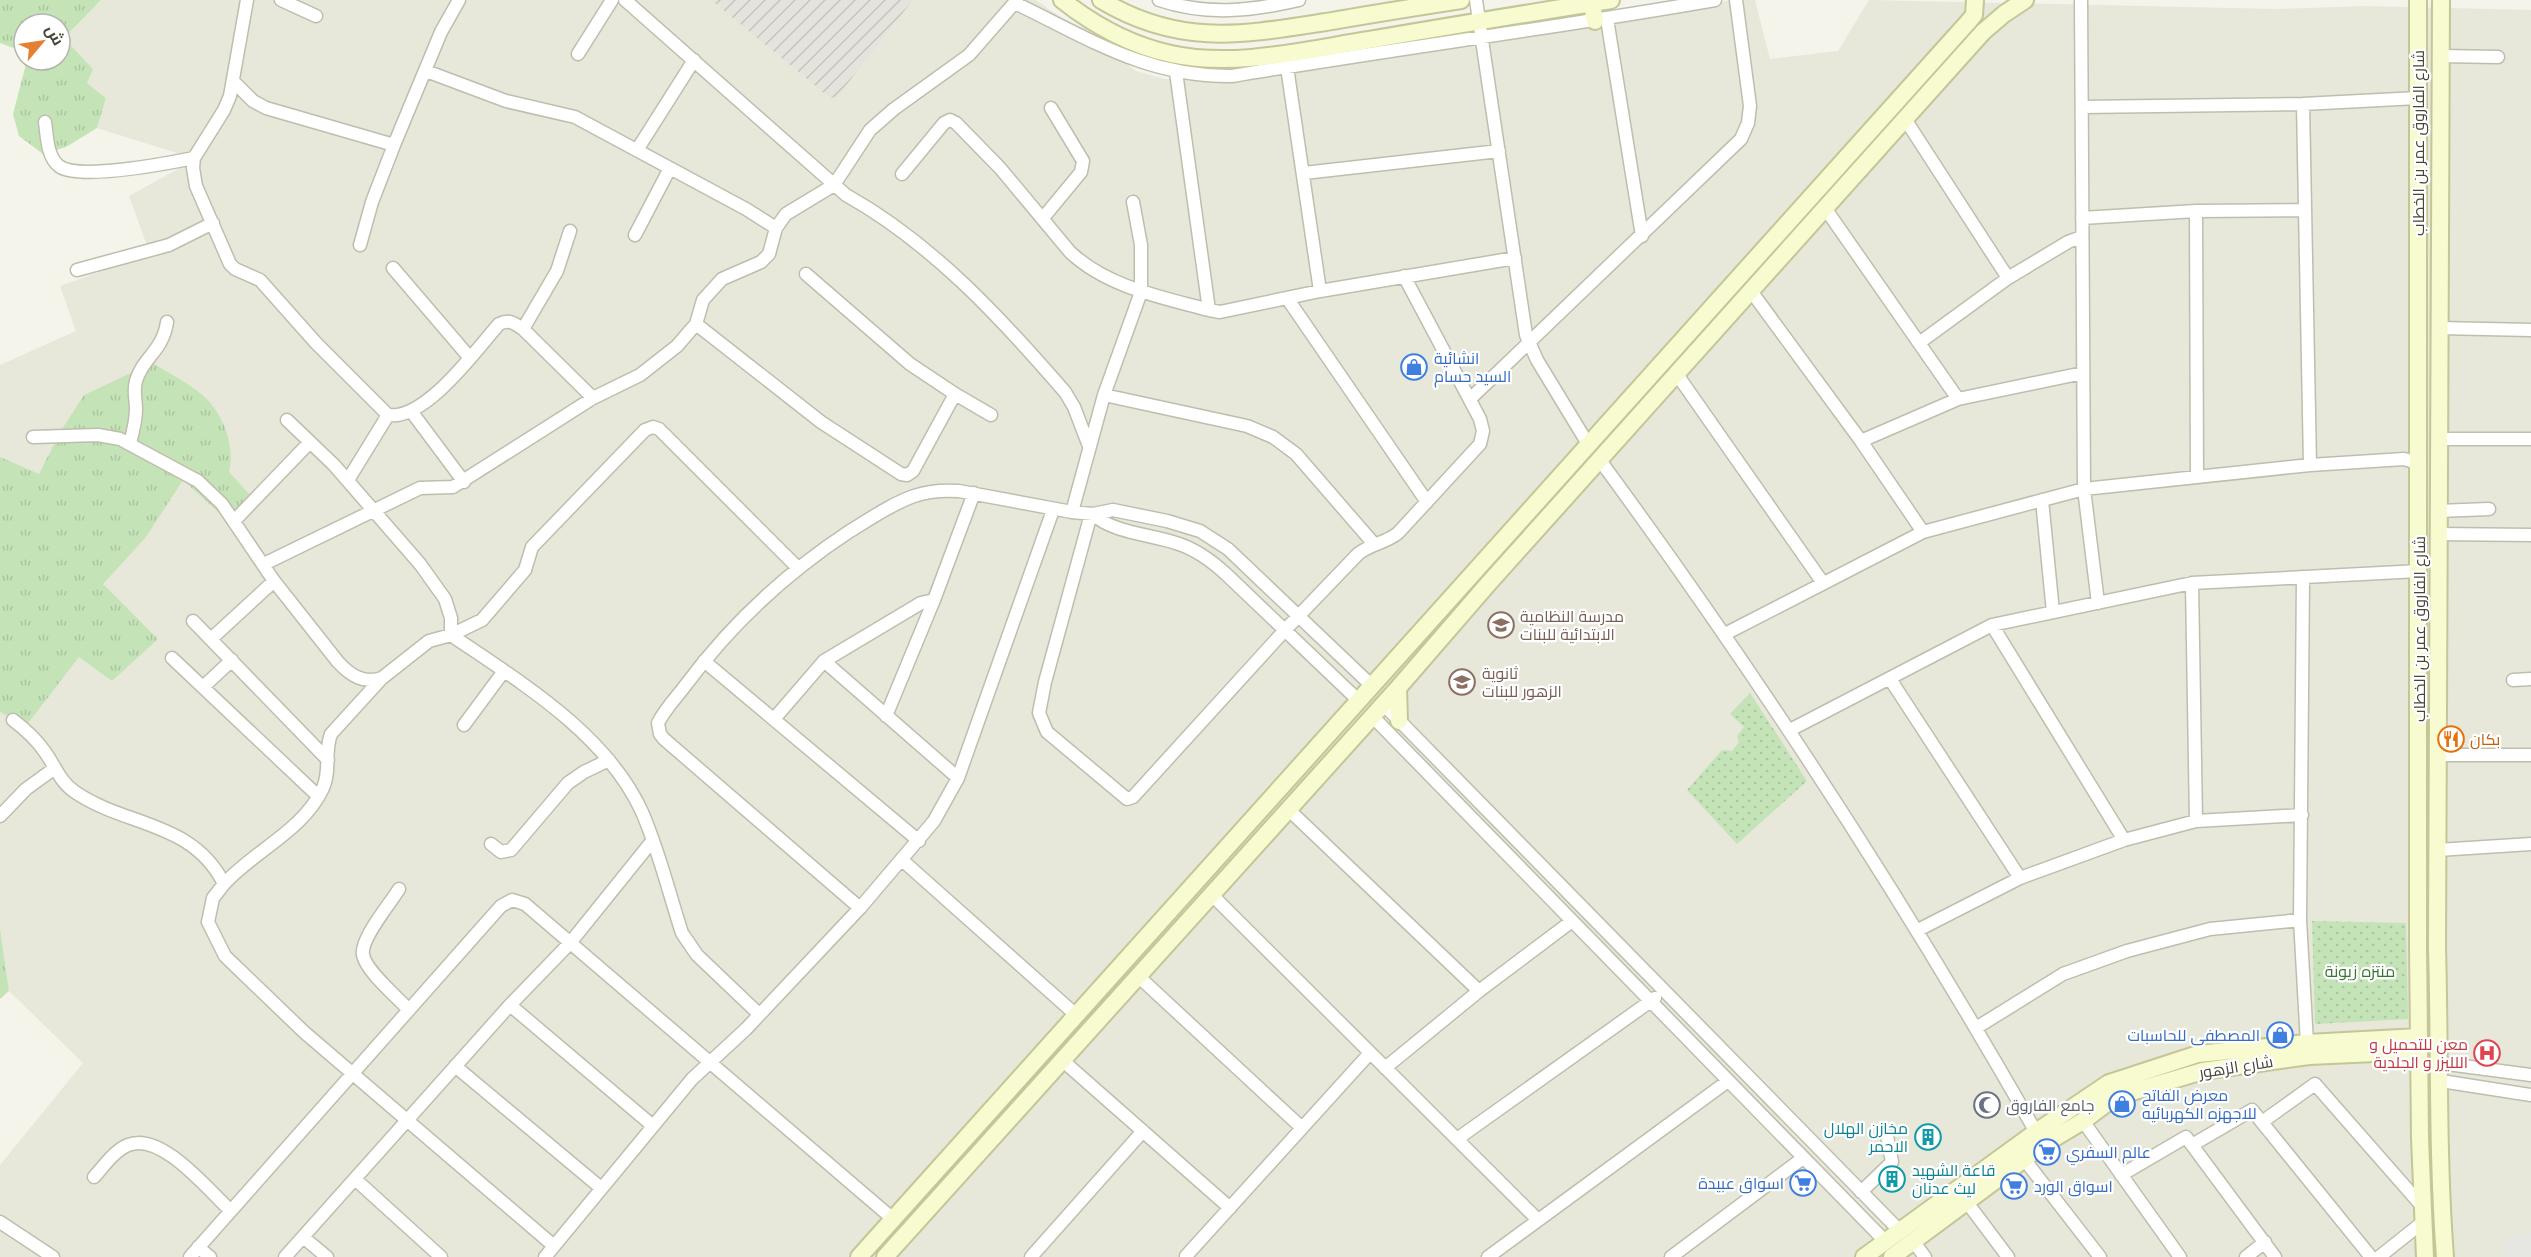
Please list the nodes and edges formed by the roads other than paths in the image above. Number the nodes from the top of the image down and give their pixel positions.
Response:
1 (247, 0) edge
2 (281, 0) edge
3 (459, 0) edge
4 (612, 0) edge
5 (626, 0) edge
6 (1062, 0) edge
7 (1101, 0) edge
8 (1159, 0) edge
9 (1299, 0) edge
10 (1461, 0) edge
11 (1476, 0) edge
12 (1611, 0) edge
13 (1715, 0) edge
14 (1736, 0) edge
15 (1975, 0) edge
16 (2025, 0) edge
17 (2081, 0) edge
18 (2418, 0) edge
19 (2441, 0) edge
20 (1016, 1) edge
21 (1591, 2) edge
22 (316, 16) dead end
23 (1601, 20) junction
24 (1313, 24) junction
25 (1482, 28) junction
26 (578, 54) dead end
27 (1318, 55) junction
28 (2441, 56) junction
29 (2498, 57) dead end
30 (694, 60) junction
31 (1287, 67) junction
32 (426, 71) junction
33 (1176, 72) junction
34 (2418, 77) junction
35 (2440, 77) junction
36 (234, 82) junction
37 (1910, 87) junction
38 (2418, 98) junction
39 (1924, 99) junction
40 (2303, 104) junction
41 (2082, 107) junction
42 (1051, 108) dead end
43 (1905, 119) junction
44 (45, 122) dead end
45 (394, 146) junction
46 (637, 150) junction
47 (1499, 151) junction
48 (194, 158) junction
49 (669, 170) junction
50 (1304, 173) junction
51 (902, 174) dead end
52 (834, 185) junction
53 (1133, 202) dead end
54 (1825, 208) junction
55 (2304, 210) junction
56 (2196, 211) junction
57 (1043, 218) junction
58 (2082, 218) junction
59 (213, 223) junction
60 (776, 228) junction
61 (570, 231) dead end
62 (635, 235) dead end
63 (1642, 236) junction
64 (2081, 237) junction
65 (360, 245) dead end
66 (2054, 251) junction
67 (2081, 256) junction
68 (1515, 258) junction
69 (393, 268) dead end
70 (77, 270) dead end
71 (806, 274) dead end
72 (1404, 276) junction
73 (2008, 278) junction
74 (1320, 291) junction
75 (1751, 291) junction
76 (1141, 292) junction
77 (1287, 298) junction
78 (1209, 310) junction
79 (167, 322) dead end
80 (696, 324) junction
81 (2439, 328) junction
82 (523, 329) junction
83 (2531, 330) edge
84 (1919, 343) junction
85 (1529, 344) junction
86 (470, 358) junction
87 (1676, 373) junction
88 (2083, 373) junction
89 (955, 394) junction
90 (1104, 395) junction
91 (593, 398) junction
92 (1470, 399) junction
93 (1958, 399) junction
94 (411, 411) junction
95 (388, 415) junction
96 (991, 415) dead end
97 (287, 420) dead end
98 (33, 437) dead end
99 (2438, 439) junction
100 (2531, 439) edge
101 (1861, 441) junction
102 (310, 442) junction
103 (130, 443) junction
104 (1588, 444) junction
105 (1089, 446) junction
106 (1599, 459) junction
107 (2310, 465) junction
108 (2419, 471) junction
109 (2438, 473) junction
110 (2197, 476) junction
111 (348, 480) junction
112 (464, 482) junction
113 (2084, 489) junction
114 (974, 493) junction
115 (2042, 500) junction
116 (1427, 502) junction
117 (2489, 509) dead end
118 (375, 510) junction
119 (1053, 510) junction
120 (2438, 511) junction
121 (1072, 512) junction
122 (1092, 514) junction
123 (234, 521) junction
124 (1923, 532) junction
125 (2438, 534) junction
126 (2531, 535) edge
127 (1374, 544) junction
128 (264, 564) junction
129 (798, 568) junction
130 (2420, 571) junction
131 (1475, 572) junction
132 (2303, 577) junction
133 (274, 581) junction
134 (1822, 583) junction
135 (2192, 583) junction
136 (1488, 584) junction
137 (934, 600) junction
138 (2098, 603) junction
139 (2053, 612) junction
140 (1299, 616) junction
141 (193, 621) dead end
142 (1992, 625) junction
143 (1285, 630) junction
144 (451, 634) junction
145 (1725, 634) junction
146 (211, 639) junction
147 (172, 658) dead end
148 (232, 660) junction
149 (704, 661) junction
150 (824, 661) junction
151 (504, 671) junction
152 (382, 678) junction
153 (1890, 679) junction
154 (2513, 680) dead end
155 (2531, 680) edge
156 (1371, 685) junction
157 (203, 687) junction
158 (1398, 688) junction
159 (1358, 700) junction
160 (1377, 710) junction
161 (886, 716) junction
162 (774, 719) junction
163 (13, 720) dead end
164 (1399, 721) junction
165 (464, 725) dead end
166 (1790, 730) junction
167 (2438, 754) junction
168 (2531, 755) edge
169 (328, 760) junction
170 (609, 760) junction
171 (55, 768) junction
172 (958, 778) junction
173 (318, 796) junction
174 (1288, 808) junction
175 (0, 816) edge
176 (2302, 816) junction
177 (2196, 821) junction
178 (653, 840) junction
179 (2124, 840) junction
180 (919, 841) junction
181 (2531, 843) edge
182 (491, 844) dead end
183 (2438, 850) junction
184 (902, 860) junction
185 (2020, 878) junction
186 (224, 884) junction
187 (399, 889) dead end
188 (1211, 894) junction
189 (860, 908) junction
190 (2300, 920) junction
191 (1572, 921) junction
192 (1917, 930) junction
193 (570, 943) junction
194 (1138, 976) junction
195 (1479, 991) junction
196 (1664, 992) junction
197 (1650, 1002) junction
198 (510, 1005) junction
199 (409, 1010) junction
200 (759, 1014) junction
201 (1075, 1014) junction
202 (1976, 1028) junction
203 (2307, 1043) junction
204 (2419, 1044) junction
205 (1370, 1053) junction
206 (2198, 1054) junction
207 (1062, 1060) junction
208 (710, 1062) junction
209 (2440, 1063) junction
210 (455, 1066) junction
211 (1385, 1068) junction
212 (2203, 1071) junction
213 (351, 1074) junction
214 (2531, 1075) edge
215 (1019, 1078) junction
216 (1728, 1081) junction
217 (2441, 1081) junction
218 (1034, 1092) junction
219 (2531, 1095) edge
220 (2083, 1120) junction
221 (406, 1121) junction
222 (2262, 1122) junction
223 (653, 1126) junction
224 (1302, 1128) junction
225 (1143, 1131) junction
226 (2036, 1132) junction
227 (1887, 1136) dead end
228 (1457, 1139) junction
229 (2192, 1145) junction
230 (1803, 1158) junction
231 (2024, 1159) junction
232 (2121, 1175) junction
233 (94, 1177) dead end
234 (355, 1179) junction
235 (601, 1188) junction
236 (1861, 1192) junction
237 (1966, 1201) junction
238 (1230, 1208) junction
239 (230, 1210) junction
240 (2423, 1214) junction
241 (893, 1219) junction
242 (1538, 1220) junction
243 (0, 1222) edge
244 (1906, 1236) junction
245 (303, 1237) junction
246 (2265, 1242) junction
247 (554, 1246) junction
248 (198, 1247) junction
249 (1888, 1249) edge
250 (53, 1257) edge
251 (189, 1257) edge
252 (210, 1257) edge
253 (285, 1257) edge
254 (327, 1257) edge
255 (441, 1257) edge
256 (545, 1257) edge
257 (859, 1257) edge
258 (885, 1257) edge
259 (1031, 1257) edge
260 (1186, 1257) edge
261 (1488, 1257) edge
262 (1671, 1257) edge
263 (1864, 1257) edge
264 (1925, 1257) edge
265 (2008, 1257) edge
266 (2100, 1257) edge
267 (2180, 1257) edge
268 (2246, 1257) edge
269 (2276, 1257) edge
270 (2371, 1257) edge
271 (2379, 1257) edge
272 (2425, 1257) edge
273 (2445, 1257) edge

1 - 36 street
2 - 22 street
3 - 32 street
4 - 26 street
5 - 30 street
6 - 27 main road
7 - 24 main road
8 - 9 street
10 - 24 main road
11 - 25 street
12 - 21 main road
13 - 23 street
14 - 63 street
15 - 37 main road
16 - 39 main road
17 - 41 street
18 - 34 main road, شارع الفاروق عمر بن الخطاب
19 - 28 main road
20 - 33 street
20 - 52 street
21 - 23 main road
21 - 25 main road
23 - 25 street
23 - 63 street
24 - 27 main road
25 - 27 main road
25 - 47 street
27 - 31 street
28 - 29 street
28 - 35 main road
30 - 46 street
30 - 52 street
31 - 33 street
31 - 50 street
32 - 45 street
32 - 46 street
33 - 78 street
34 - 35 main road
34 - 38 main road, شارع الفاروق عمر بن الخطاب
35 - 81 main road
36 - 45 street
36 - 48 street
37 - 39 main road
37 - 104 main road
38 - 40 street
38 - 108 main road, شارع الفاروق عمر بن الخطاب
39 - 43 main road
40 - 41 street
40 - 55 street
41 - 58 street
42 - 57 street
43 - 54 main road
43 - 73 street
44 - 48 street
45 - 65 street
46 - 49 street
47 - 50 street
47 - 68 street
48 - 59 street
49 - 60 street
49 - 62 street
50 - 74 street
51 - 57 street
52 - 60 street
52 - 105 street
53 - 76 street
54 - 75 main road
54 - 84 street
55 - 56 street
55 - 107 street
56 - 58 street
56 - 110 street
57 - 76 street
58 - 64 street
59 - 70 street
59 - 95 street
60 - 80 street
61 - 82 street
63 - 85 street
64 - 66 street
64 - 67 street
66 - 67 street
66 - 73 street
67 - 88 street
68 - 72 street
68 - 85 street
69 - 86 street
71 - 89 street
72 - 74 street
72 - 92 street
73 - 84 street
74 - 77 street
75 - 87 main road
75 - 101 street
76 - 78 street
76 - 90 street
77 - 78 street
77 - 116 street
79 - 103 street
80 - 89 street
80 - 91 street
81 - 83 street
81 - 99 main road
82 - 86 street
82 - 91 street
84 - 93 street
85 - 92 street
85 - 104 street
86 - 94 street
87 - 106 main road
87 - 134 street
88 - 93 street
88 - 113 street
89 - 96 street
90 - 105 street
90 - 127 street
91 - 112 street
92 - 116 street
93 - 101 street
94 - 95 street
94 - 112 street
95 - 111 street
97 - 102 street
98 - 103 street
99 - 100 street
99 - 109 main road
101 - 124 street
102 - 111 street
102 - 123 street
103 - 123 street
104 - 131 main road
105 - 121 street
106 - 136 main road
106 - 145 street
107 - 108 street
107 - 110 street
108 - 109 main road
108 - 130 main road, شارع الفاروق عمر بن الخطاب
109 - 120 main road
110 - 113 street
111 - 118 street
112 - 118 street
113 - 115 street
113 - 138 street
114 - 119 street
114 - 129 street
114 - 137 street
115 - 124 street
115 - 139 street
116 - 127 street
117 - 120 street
118 - 128 street
118 - 144 street
119 - 121 street
119 - 172 street
120 - 125 main road
121 - 122 street
122 - 140 street
122 - 143 street
122 - 143 street
123 - 128 street
124 - 134 street
125 - 126 street
125 - 167 main road
127 - 140 street
128 - 133 street
129 - 144 street
129 - 149 street
130 - 132 street
130 - 204 main road, شارع الفاروق عمر بن الخطاب
131 - 136 main road
131 - 156 main road
132 - 135 street
132 - 176 street
133 - 146 street
133 - 152 street
134 - 145 street
135 - 138 street
135 - 177 street
136 - 158 main road
137 - 150 street
137 - 161 street
138 - 139 street
139 - 142 street
140 - 143 street
140 - 156 street
141 - 146 street
142 - 153 street
142 - 179 street
143 - 159 street
144 - 151 street
144 - 152 street
145 - 166 street
146 - 148 street
147 - 157 street
148 - 157 street
148 - 169 street
149 - 162 street
149 - 189 street
150 - 161 street
150 - 162 street
151 - 165 street
151 - 170 street
152 - 169 street
153 - 166 street
153 - 185 street
154 - 155 street
156 - 159 main road
157 - 173 street
158 - 160 main road
158 - 164 main road
159 - 201 main road
160 - 164 street
160 - 174 main road
160 - 191 street
161 - 172 street
162 - 180 street
163 - 171 street
164 - 196 street
166 - 192 street
167 - 168 street
167 - 183 main road
169 - 173 street
170 - 178 street
170 - 182 street
171 - 175 street
171 - 186 street
172 - 180 street
173 - 186 street
174 - 188 main road
174 - 195 street
176 - 177 street
176 - 190 street
177 - 179 street
178 - 193 street
178 - 200 street
179 - 185 street
180 - 184 street
181 - 183 street
183 - 209 main road
184 - 189 street
184 - 201 street
185 - 192 street
186 - 213 street
187 - 199 street
188 - 194 main road
188 - 205 street
189 - 200 street
190 - 202 street
190 - 203 street
191 - 195 street
191 - 197 street
192 - 202 street
193 - 198 street
193 - 199 street
193 - 208 street
194 - 207 main road
194 - 224 street
195 - 211 street
196 - 197 street
196 - 236 street
197 - 216 street
197 - 228 street
198 - 210 street
198 - 223 street
199 - 213 street
200 - 208 street
201 - 215 main road
202 - 226 street
203 - 204 main road, شارع الزهور
203 - 206 main road, شارع الزهور
204 - 212 main road, شارع الزهور
204 - 240 main road, شارع الفاروق عمر بن الخطاب
205 - 211 street
205 - 224 street
206 - 212 main road
206 - 226 main road, شارع الزهور
207 - 218 main road
207 - 225 street
208 - 223 street
208 - 241 street
209 - 214 street
209 - 217 main road
210 - 221 street
210 - 235 street
211 - 228 street
212 - 220 main road, شارع الزهور
213 - 221 street
213 - 239 street
215 - 218 main road
215 - 241 main road
216 - 230 street
216 - 242 street
217 - 219 street
217 - 273 main road
218 - 258 main road
220 - 231 main road, شارع الزهور
220 - 232 street
221 - 234 street
221 - 247 street
222 - 229 street
222 - 240 street
222 - 270 street
223 - 235 street
224 - 238 street
225 - 238 street
225 - 259 street
226 - 244 main road, شارع الزهور
227 - 236 street
228 - 242 street
229 - 232 street
229 - 246 street
230 - 249 street
230 - 262 street
231 - 237 main road, شارع الزهور
231 - 266 street
232 - 267 street
233 - 239 street
234 - 245 street
234 - 255 street
235 - 247 street
236 - 244 street
237 - 244 main road, شارع الزهور
237 - 265 street
238 - 260 street
239 - 248 street
240 - 271 street
240 - 272 main road, شارع الفاروق عمر بن الخطاب
241 - 257 main road
242 - 261 street
243 - 250 street
244 - 249 main road, شارع الزهور
244 - 264 street
245 - 253 street
245 - 254 street
246 - 268 street
246 - 269 street
247 - 256 street
248 - 251 street
248 - 252 street
249 - 263 main road, شارع الزهور

